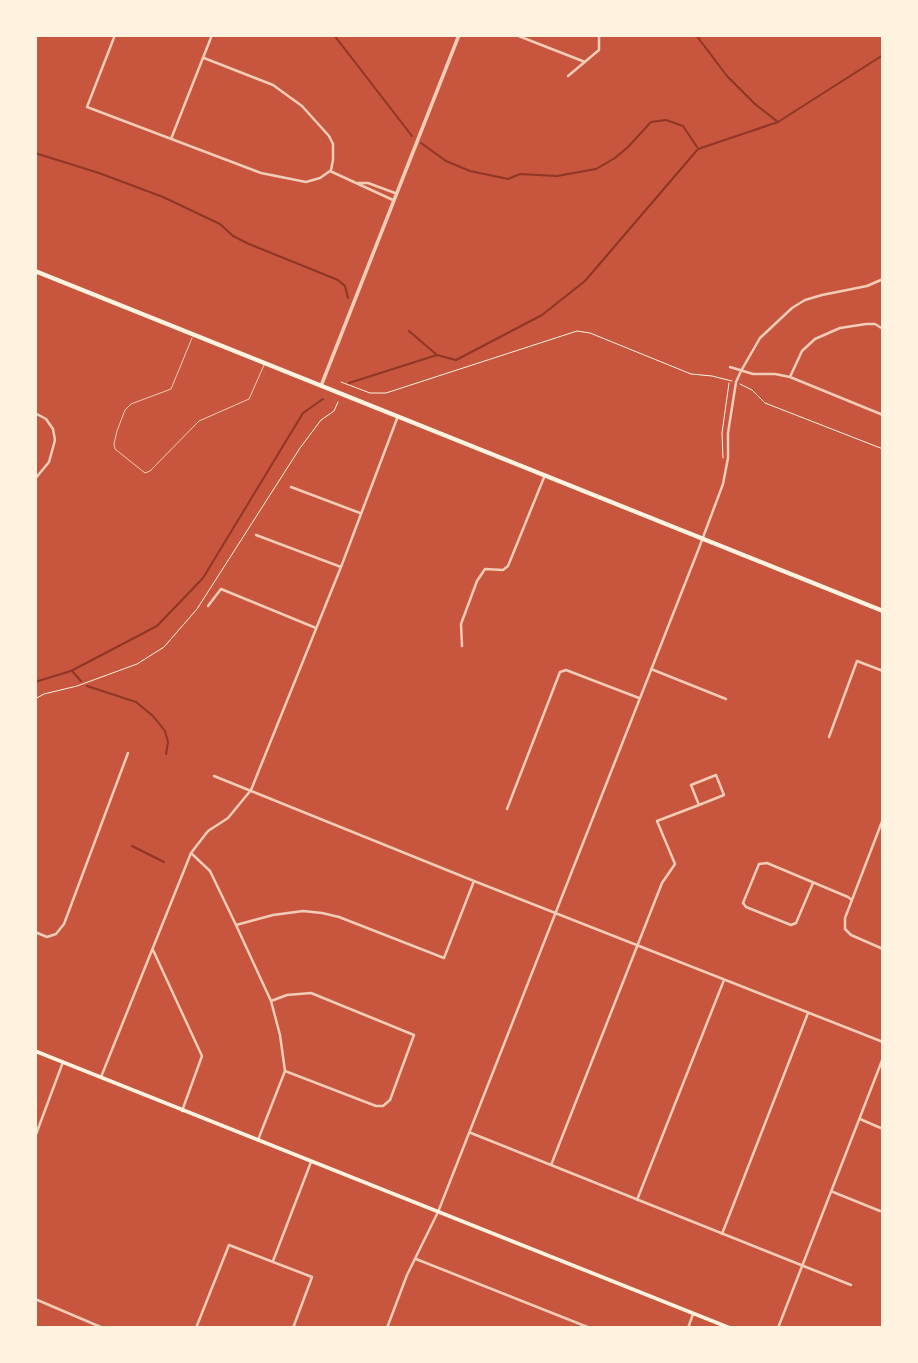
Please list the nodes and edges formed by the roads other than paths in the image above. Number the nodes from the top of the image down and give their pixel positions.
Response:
1 (115, 35) edge
2 (212, 35) edge
3 (459, 35) edge
4 (516, 35) edge
5 (599, 35) edge
6 (204, 58) junction
7 (584, 62) junction
8 (568, 76) dead end
9 (172, 139) junction
10 (330, 171) junction
11 (358, 183) junction
12 (396, 193) junction
13 (393, 200) junction
14 (35, 271) edge
15 (883, 279) edge
16 (883, 329) edge
17 (194, 335) junction
18 (265, 363) junction
19 (730, 367) dead end
20 (741, 371) junction
21 (790, 377) junction
22 (321, 386) junction
23 (35, 413) edge
24 (883, 415) edge
25 (398, 416) junction
26 (545, 475) junction
27 (35, 479) edge
28 (291, 487) dead end
29 (361, 514) junction
30 (256, 535) dead end
31 (703, 538) junction
32 (341, 567) junction
33 (208, 606) dead end
34 (883, 611) edge
35 (316, 628) junction
36 (462, 646) dead end
37 (651, 669) junction
38 (883, 671) edge
39 (639, 698) junction
40 (726, 699) dead end
41 (829, 737) dead end
42 (128, 753) dead end
43 (214, 776) dead end
44 (251, 790) junction
45 (699, 805) junction
46 (507, 809) dead end
47 (883, 819) edge
48 (191, 853) junction
49 (474, 881) junction
50 (813, 883) junction
51 (852, 900) junction
52 (556, 913) junction
53 (236, 925) junction
54 (35, 932) edge
55 (638, 945) junction
56 (883, 949) edge
57 (153, 950) junction
58 (724, 980) junction
59 (271, 1001) junction
60 (808, 1013) junction
61 (883, 1042) edge
62 (35, 1051) edge
63 (883, 1059) edge
64 (63, 1062) junction
65 (285, 1071) junction
66 (101, 1077) junction
67 (182, 1111) junction
68 (860, 1119) junction
69 (883, 1129) edge
70 (470, 1132) junction
71 (35, 1137) edge
72 (258, 1141) junction
73 (311, 1162) junction
74 (551, 1165) junction
75 (833, 1192) junction
76 (637, 1200) junction
77 (880, 1211) dead end
78 (438, 1212) junction
79 (722, 1234) junction
80 (416, 1259) junction
81 (273, 1261) junction
82 (804, 1266) junction
83 (851, 1285) dead end
84 (35, 1299) edge
85 (693, 1314) junction
86 (103, 1328) edge
87 (197, 1328) edge
88 (293, 1328) edge
89 (387, 1328) edge
90 (590, 1328) edge
91 (688, 1328) edge
92 (730, 1328) edge
93 (778, 1328) edge

1 - 9 street
2 - 6 street
3 - 12 street
4 - 7 street
5 - 7 street
6 - 9 street
6 - 10 street
7 - 8 street
9 - 10 street
10 - 11 street
11 - 12 street
11 - 13 street
12 - 13 street
13 - 22 street
14 - 17 main road
15 - 20 street
16 - 21 street
17 - 18 main road
17 - 18 lane
18 - 22 main road
19 - 20 street
20 - 21 street
20 - 31 street
21 - 24 street
22 - 25 main road
23 - 27 street
25 - 26 main road
25 - 29 street
26 - 31 main road
26 - 36 street
28 - 29 street
29 - 32 street
30 - 32 street
31 - 34 main road
31 - 37 street
32 - 35 street
33 - 35 street
35 - 44 street
37 - 39 street
37 - 40 street
38 - 41 street
39 - 46 street
39 - 52 street
42 - 54 street
43 - 44 street
44 - 48 street
44 - 49 street
45 - 45 street
45 - 55 street
47 - 51 street
48 - 53 street
48 - 57 street
49 - 52 street
49 - 53 street
50 - 50 street
50 - 51 street
51 - 56 street
52 - 55 street
52 - 70 street
53 - 59 street
55 - 58 street
55 - 74 street
57 - 66 street
57 - 67 street
58 - 60 street
58 - 76 street
59 - 65 street
59 - 65 street
60 - 61 street
60 - 79 street
62 - 64 main road
63 - 68 street
64 - 66 main road
64 - 71 street
65 - 72 street
66 - 67 main road
67 - 72 main road
68 - 69 street
68 - 75 street
70 - 74 street
70 - 78 street
72 - 73 main road
73 - 78 main road
73 - 81 street
74 - 76 street
75 - 77 street
75 - 82 street
76 - 79 street
78 - 80 street
78 - 85 main road
79 - 82 street
80 - 89 street
80 - 90 street
81 - 87 street
81 - 88 street
82 - 83 street
82 - 93 street
84 - 86 street
85 - 91 street
85 - 92 main road

